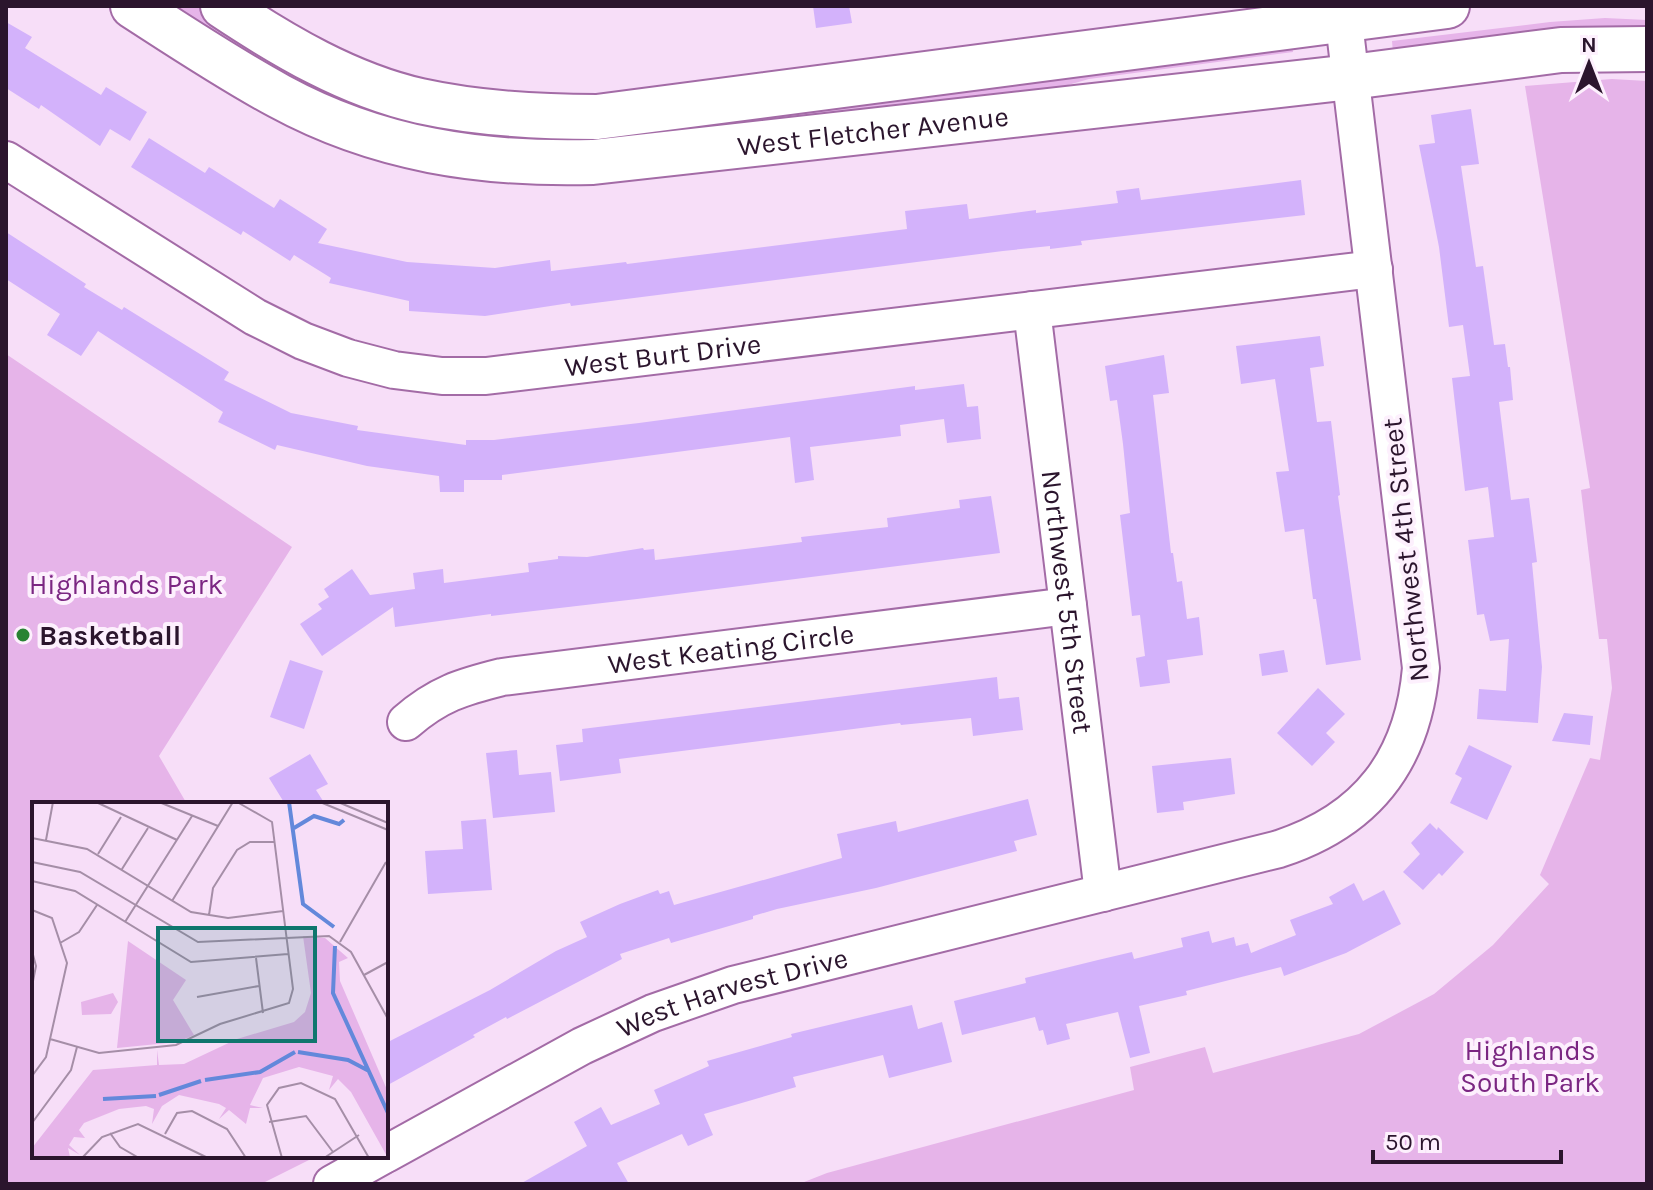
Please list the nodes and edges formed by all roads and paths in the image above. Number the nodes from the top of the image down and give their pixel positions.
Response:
1 (133, 6) edge
2 (223, 6) edge
3 (1447, 6) edge
4 (1343, 13) edge
5 (1647, 49) edge
6 (1351, 77) junction
7 (6, 160) edge
8 (1374, 269) junction
9 (1032, 310) junction
10 (1068, 606) junction
11 (406, 722) dead end
12 (1103, 893) junction
13 (388, 1153) edge
14 (379, 1158) edge
15 (332, 1184) edge

1 - 6 main road, West Fletcher Avenue
2 - 4 main road, West Fletcher Avenue
3 - 4 main road, West Fletcher Avenue
4 - 6 street, Northwest 4th Street
5 - 6 main road, West Fletcher Avenue
6 - 8 street, Northwest 4th Street
7 - 9 street, West Burt Drive
8 - 9 street, West Burt Drive
8 - 12 street, Northwest 4th Street
9 - 10 street, Northwest 5th Street
10 - 11 street, West Keating Circle
10 - 12 street, Northwest 5th Street
12 - 13 street, West Harvest Drive
14 - 15 street, West Harvest Drive

